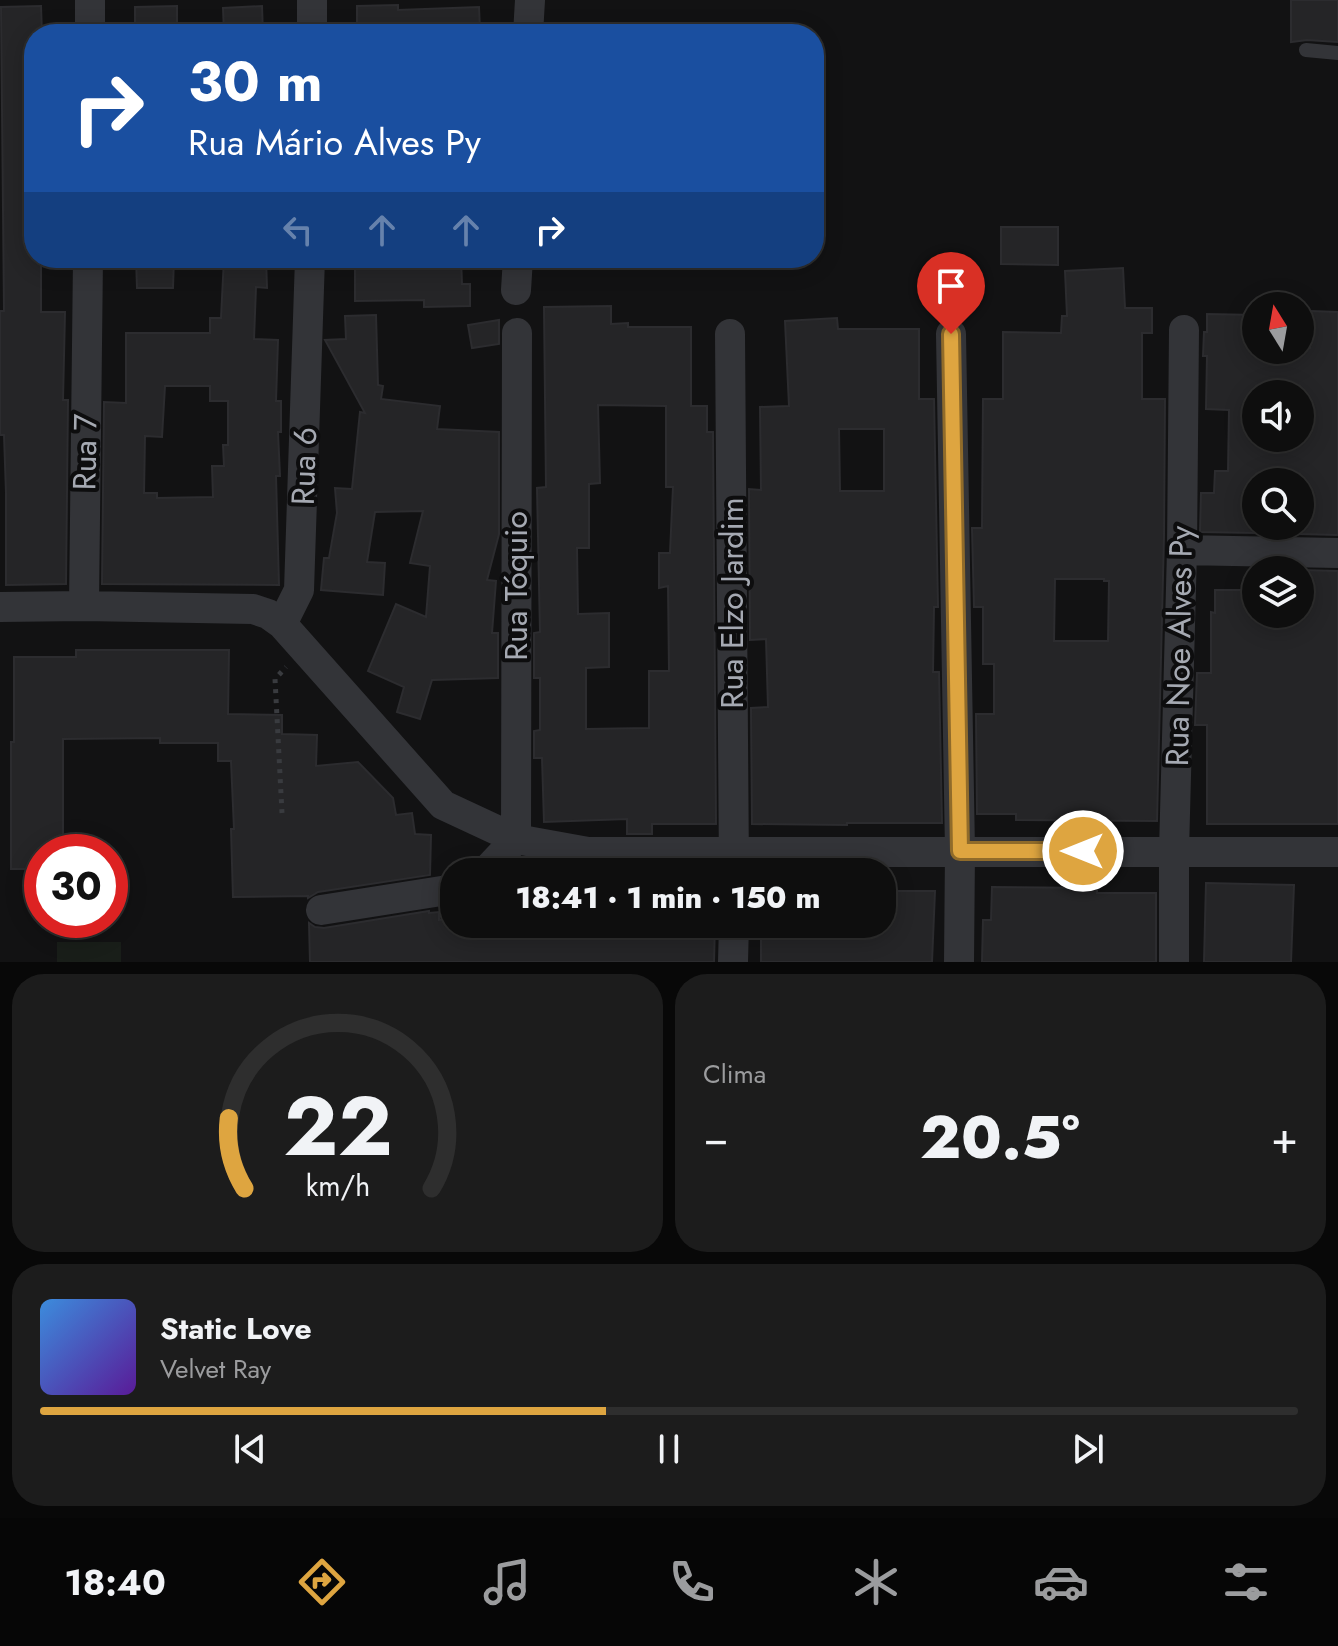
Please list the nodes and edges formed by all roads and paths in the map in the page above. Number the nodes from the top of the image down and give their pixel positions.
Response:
1 (90, 0) edge
2 (312, 0) edge
3 (530, 0) edge
4 (90, 24) edge
5 (312, 24) edge
6 (529, 24) edge
7 (1306, 50) dead end
8 (1338, 53) edge
9 (88, 268) edge
10 (310, 268) edge
11 (517, 268) edge
12 (516, 290) dead end
13 (1184, 330) dead end
14 (517, 333) dead end
15 (730, 334) dead end
16 (951, 334) dead end
17 (1182, 550) junction
18 (1338, 553) edge
19 (84, 606) junction
20 (0, 607) edge
21 (282, 624) junction
22 (303, 649) junction
23 (282, 813) dead end
24 (516, 839) junction
25 (960, 851) junction
26 (1174, 851) junction
27 (1338, 852) edge
28 (498, 858) edge
29 (685, 858) edge
30 (734, 858) edge
31 (802, 858) edge
32 (440, 891) edge
33 (321, 910) dead end
34 (734, 938) edge
35 (733, 962) edge
36 (959, 962) edge
37 (1174, 962) edge

1 - 4 street
2 - 5 street
3 - 6 street
7 - 8 lane
9 - 19 street, Rua 7
10 - 21 street, Rua 6
11 - 12 street
13 - 17 street, Rua Noe Alves Py
14 - 24 street, Rua Tóquio
15 - 30 street, Rua Elzo Jardim
16 - 25 street
17 - 18 street
17 - 26 street, Rua Noe Alves Py
19 - 20 street
19 - 21 street
21 - 22 street
22 - 23 path
22 - 24 street
24 - 28 street
24 - 29 street
25 - 26 street
25 - 31 street
25 - 36 street
26 - 27 street
26 - 37 street, Rua Noe Alves Py
32 - 33 street
34 - 35 street

